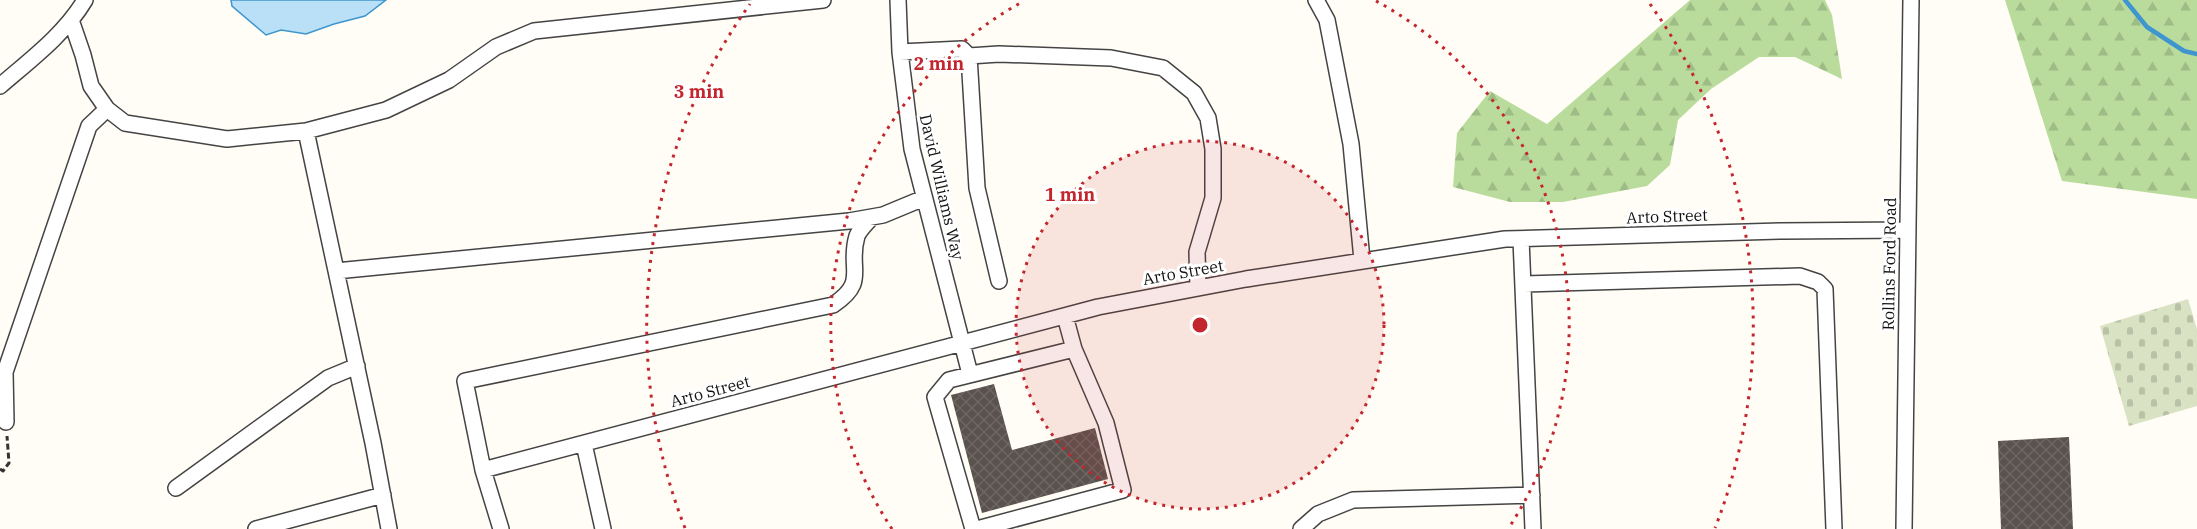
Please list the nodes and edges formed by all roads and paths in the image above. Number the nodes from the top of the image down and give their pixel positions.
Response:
1 (85, 0) edge
2 (823, 0) edge
3 (898, 0) edge
4 (1316, 0) edge
5 (1911, 0) edge
6 (71, 20) junction
7 (900, 52) junction
8 (969, 56) junction
9 (0, 86) edge
10 (107, 109) junction
11 (306, 130) junction
12 (924, 198) junction
13 (872, 217) junction
14 (1907, 230) junction
15 (1521, 239) junction
16 (1362, 260) junction
17 (336, 271) junction
18 (999, 281) dead end
19 (1524, 284) junction
20 (1198, 288) junction
21 (1065, 315) junction
22 (963, 342) junction
23 (1074, 349) junction
24 (357, 366) junction
25 (970, 374) junction
26 (6, 422) joint
27 (584, 444) junction
28 (0, 469) edge
29 (483, 470) junction
30 (176, 488) dead end
31 (383, 495) junction
32 (1532, 495) junction
33 (256, 529) edge
34 (389, 529) edge
35 (501, 529) edge
36 (603, 529) edge
37 (975, 529) edge
38 (1300, 529) edge
39 (1533, 529) edge
40 (1834, 529) edge
41 (1904, 529) edge

1 - 6 street
2 - 11 street
3 - 7 street, David Williams Way
4 - 16 street
5 - 14 street, Rollins Ford Road
6 - 9 street
6 - 10 street
7 - 8 street
7 - 12 street, David Williams Way
8 - 18 street
8 - 20 street
10 - 11 street
10 - 26 street
11 - 17 street
12 - 13 street
12 - 22 street, David Williams Way
13 - 17 street
13 - 29 street
14 - 15 street, Arto Street
14 - 41 street, Rollins Ford Road
15 - 16 street, Arto Street
15 - 19 street
16 - 20 street, Arto Street
17 - 24 street
19 - 32 street
19 - 40 street
20 - 21 street, Arto Street
21 - 22 street, Arto Street
21 - 23 street
22 - 25 street, David Williams Way
22 - 27 street, Arto Street
23 - 25 street
23 - 37 street
24 - 30 street
24 - 31 street
25 - 37 street
26 - 28 path
27 - 29 street, Arto Street
27 - 36 street
29 - 35 street
31 - 33 street
31 - 34 street
32 - 38 street
32 - 39 street

